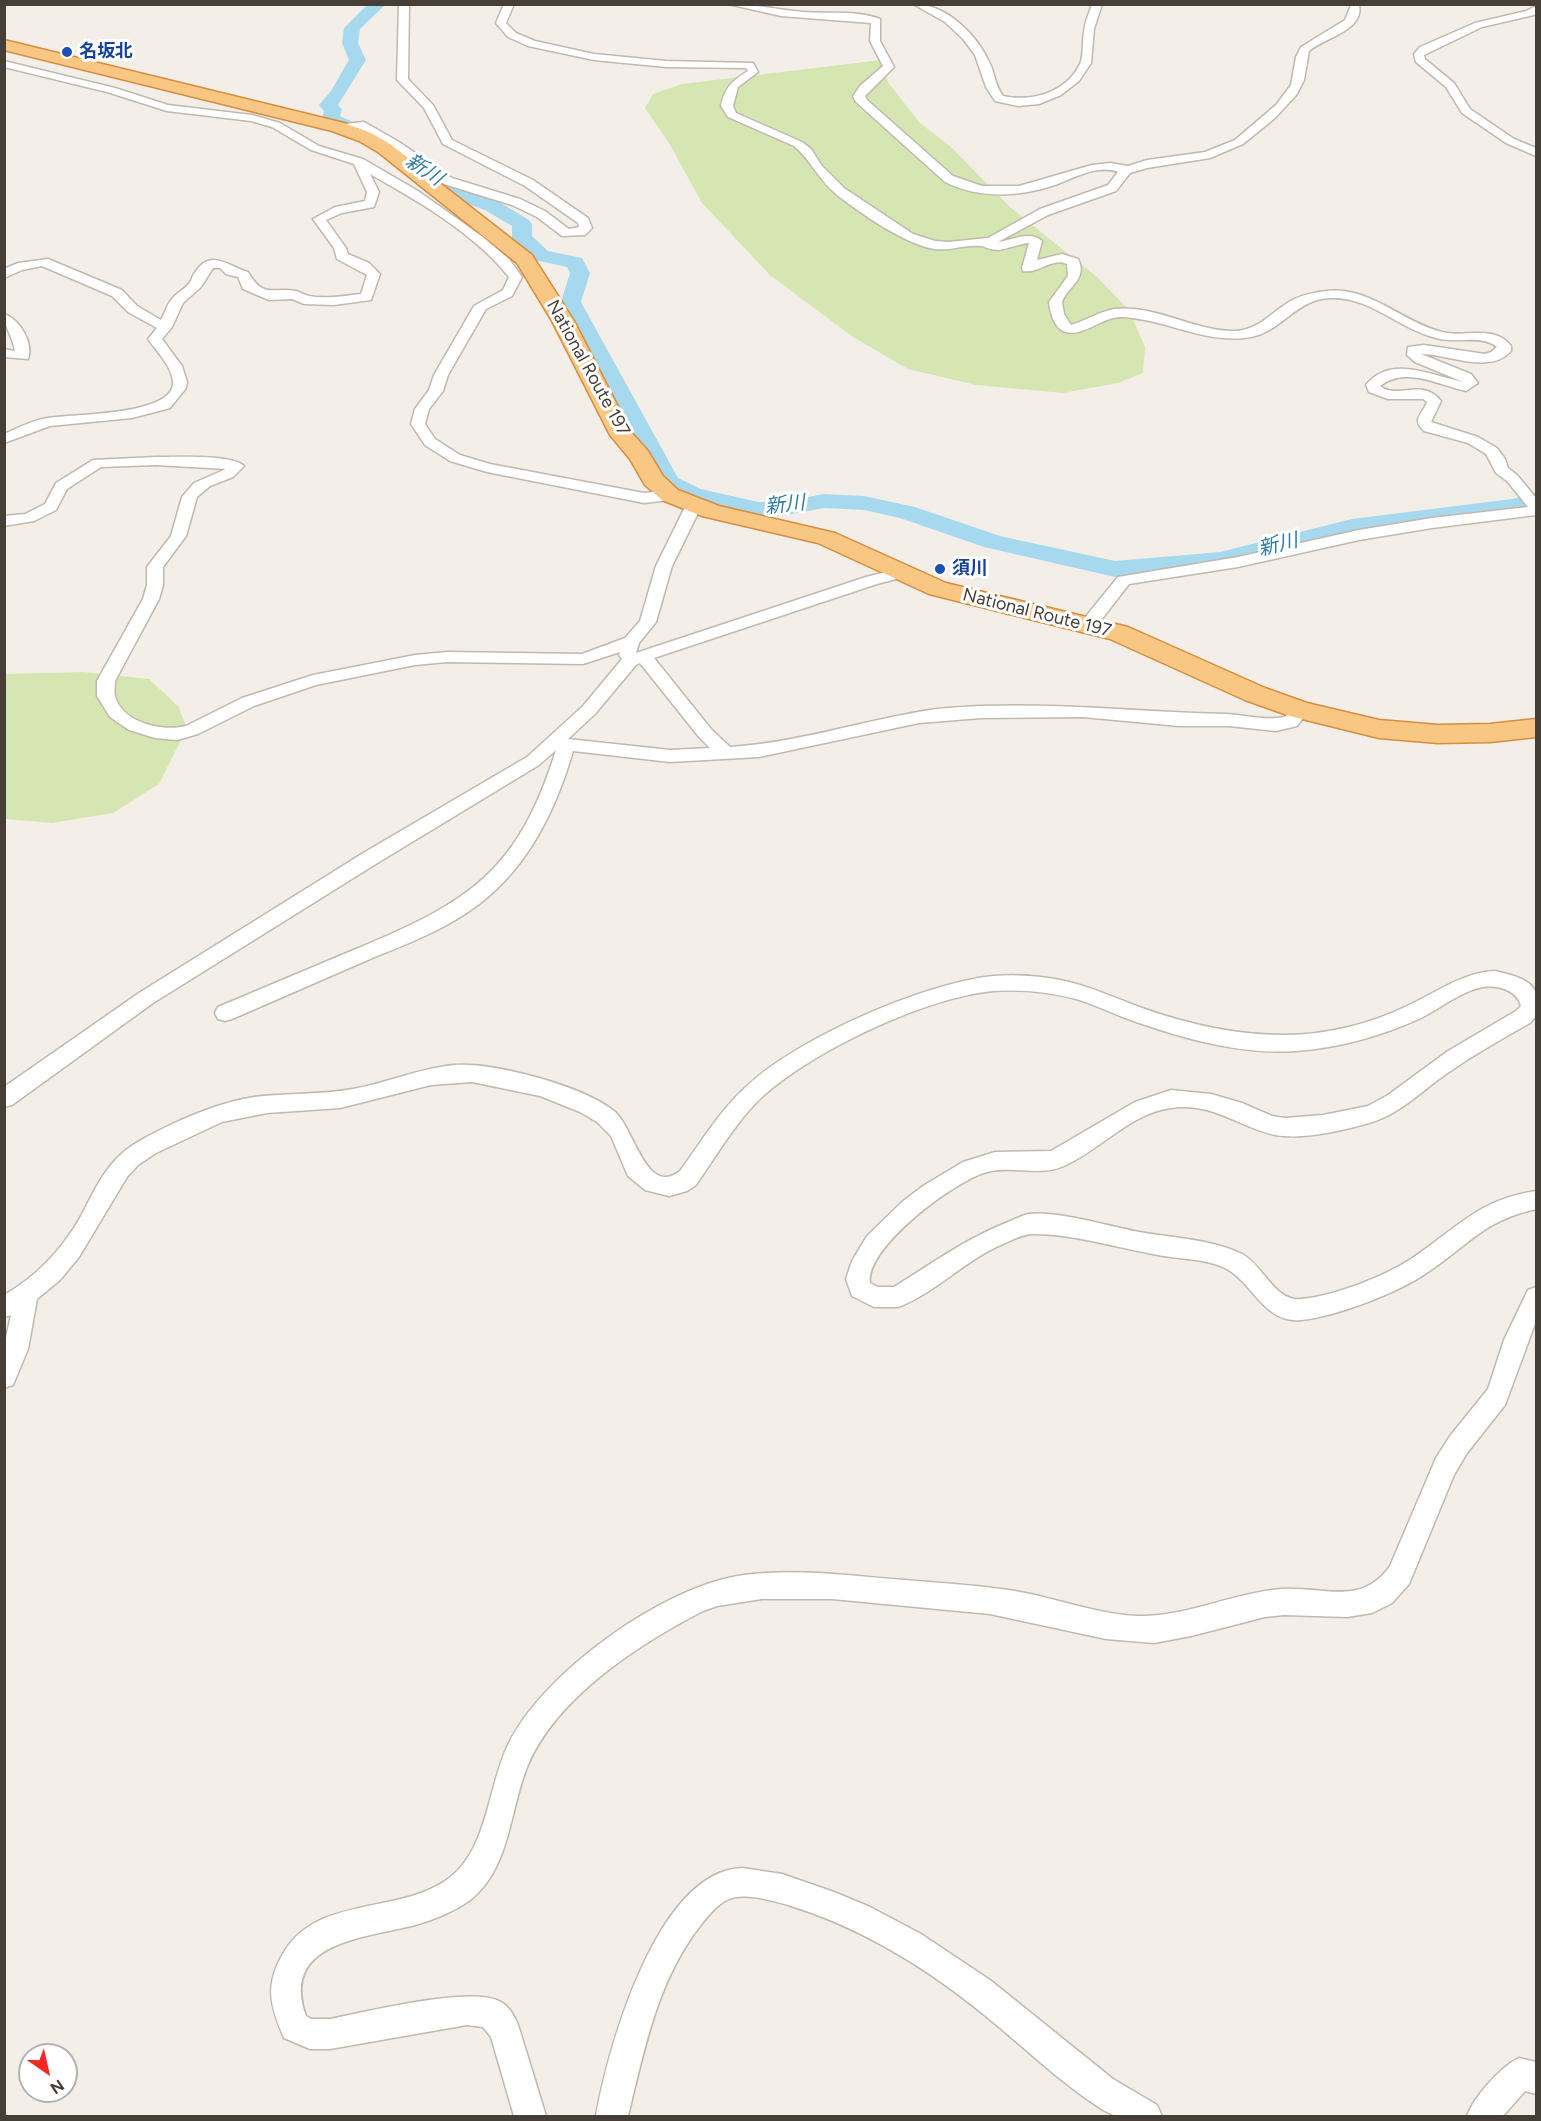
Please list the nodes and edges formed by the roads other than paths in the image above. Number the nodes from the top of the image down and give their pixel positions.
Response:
1 (404, 4) edge
2 (509, 4) edge
3 (733, 4) edge
4 (918, 4) edge
5 (1097, 4) edge
6 (1355, 7) dead end
7 (1536, 9) edge
8 (4, 45) edge
9 (4, 64) edge
10 (1536, 152) edge
11 (359, 162) junction
12 (1125, 170) junction
13 (440, 183) junction
14 (991, 241) junction
15 (4, 274) edge
16 (4, 318) edge
17 (165, 327) junction
18 (4, 353) edge
19 (4, 439) edge
20 (670, 495) junction
21 (694, 505) junction
22 (1536, 509) edge
23 (4, 521) edge
24 (906, 573) junction
25 (1089, 624) junction
26 (631, 642) junction
27 (637, 658) junction
28 (1300, 710) junction
29 (1536, 728) edge
30 (561, 744) junction
31 (726, 753) junction
32 (225, 1013) dead end
33 (4, 1099) edge
34 (1536, 1200) edge
35 (26, 1296) junction
36 (1536, 1297) edge
37 (4, 1307) edge
38 (4, 1377) edge
39 (1536, 2078) edge
40 (530, 2116) edge
41 (612, 2116) edge
42 (1146, 2116) edge
43 (1483, 2116) edge

1 - 13 street
2 - 14 street
3 - 12 street
4 - 5 street
6 - 12 street
7 - 10 street
8 - 13 highway, National Route 197
9 - 11 street
11 - 17 street
11 - 20 street
12 - 14 street
13 - 20 highway, National Route 197
14 - 22 street
15 - 17 street
16 - 18 street
17 - 19 street
20 - 21 highway, National Route 197
21 - 24 highway, National Route 197
21 - 26 street
22 - 25 street
23 - 26 street
24 - 25 highway, National Route 197
24 - 27 street
25 - 28 highway, National Route 197
26 - 27 street
27 - 30 street
27 - 31 street
28 - 29 highway, National Route 197
28 - 31 street
30 - 31 street
30 - 32 street
30 - 33 street
34 - 35 street
35 - 37 street
35 - 38 street
36 - 40 street
39 - 43 street
41 - 42 street

